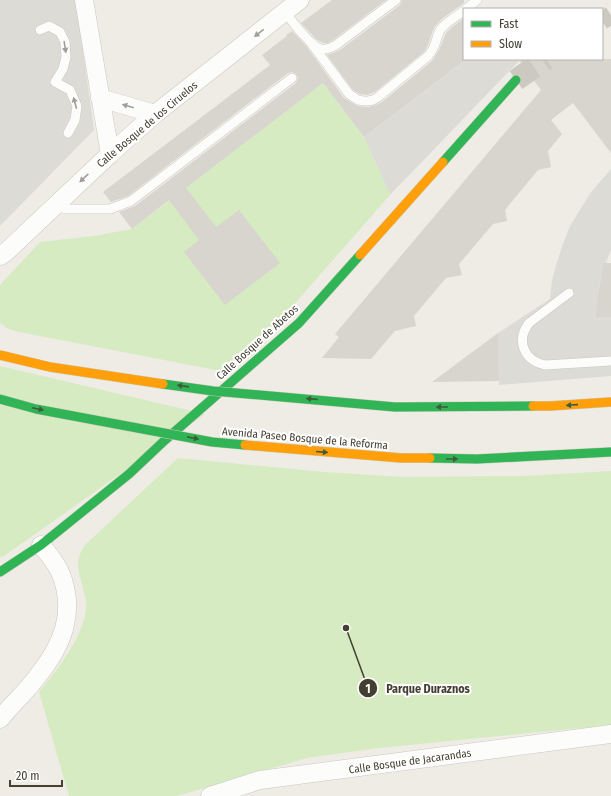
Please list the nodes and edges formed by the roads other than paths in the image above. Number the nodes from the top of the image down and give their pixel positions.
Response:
1 (84, 0) edge
2 (300, 0) edge
3 (396, 0) edge
4 (477, 0) edge
5 (467, 8) edge
6 (285, 12) junction
7 (463, 12) edge
8 (40, 30) dead end
9 (311, 43) junction
10 (292, 78) dead end
11 (516, 80) tunnel mouth
12 (100, 98) junction
13 (156, 114) junction
14 (68, 133) dead end
15 (110, 154) junction
16 (54, 206) junction
17 (0, 256) edge
18 (569, 293) dead end
19 (0, 355) edge
20 (611, 361) edge
21 (0, 399) edge
22 (611, 402) edge
23 (611, 452) edge
24 (41, 545) junction
25 (0, 572) edge
26 (0, 718) edge
27 (611, 734) edge
28 (212, 796) edge

1 - 12 street
2 - 6 street, Calle Bosque de los Ciruelos
3 - 9 lane
4 - 5 lane
6 - 9 lane
6 -> 13 street, Calle Bosque de los Ciruelos
7 - 9 lane
8 - 14 lane
10 - 16 lane
11 - 24 main road, Calle Bosque de Abetos
13 -> 12 street
12 - 15 street
13 - 15 street, Calle Bosque de los Ciruelos
15 -> 16 street, Calle Bosque de los Ciruelos
16 - 17 street, Calle Bosque de los Ciruelos
18 - 20 lane
22 -> 19 main road, bridge
21 -> 23 main road, Avenida Paseo Bosque de la Reforma, bridge
24 - 25 main road, Calle Bosque de Abetos
24 - 26 street
27 - 28 street, Calle Bosque de Jacarandas

